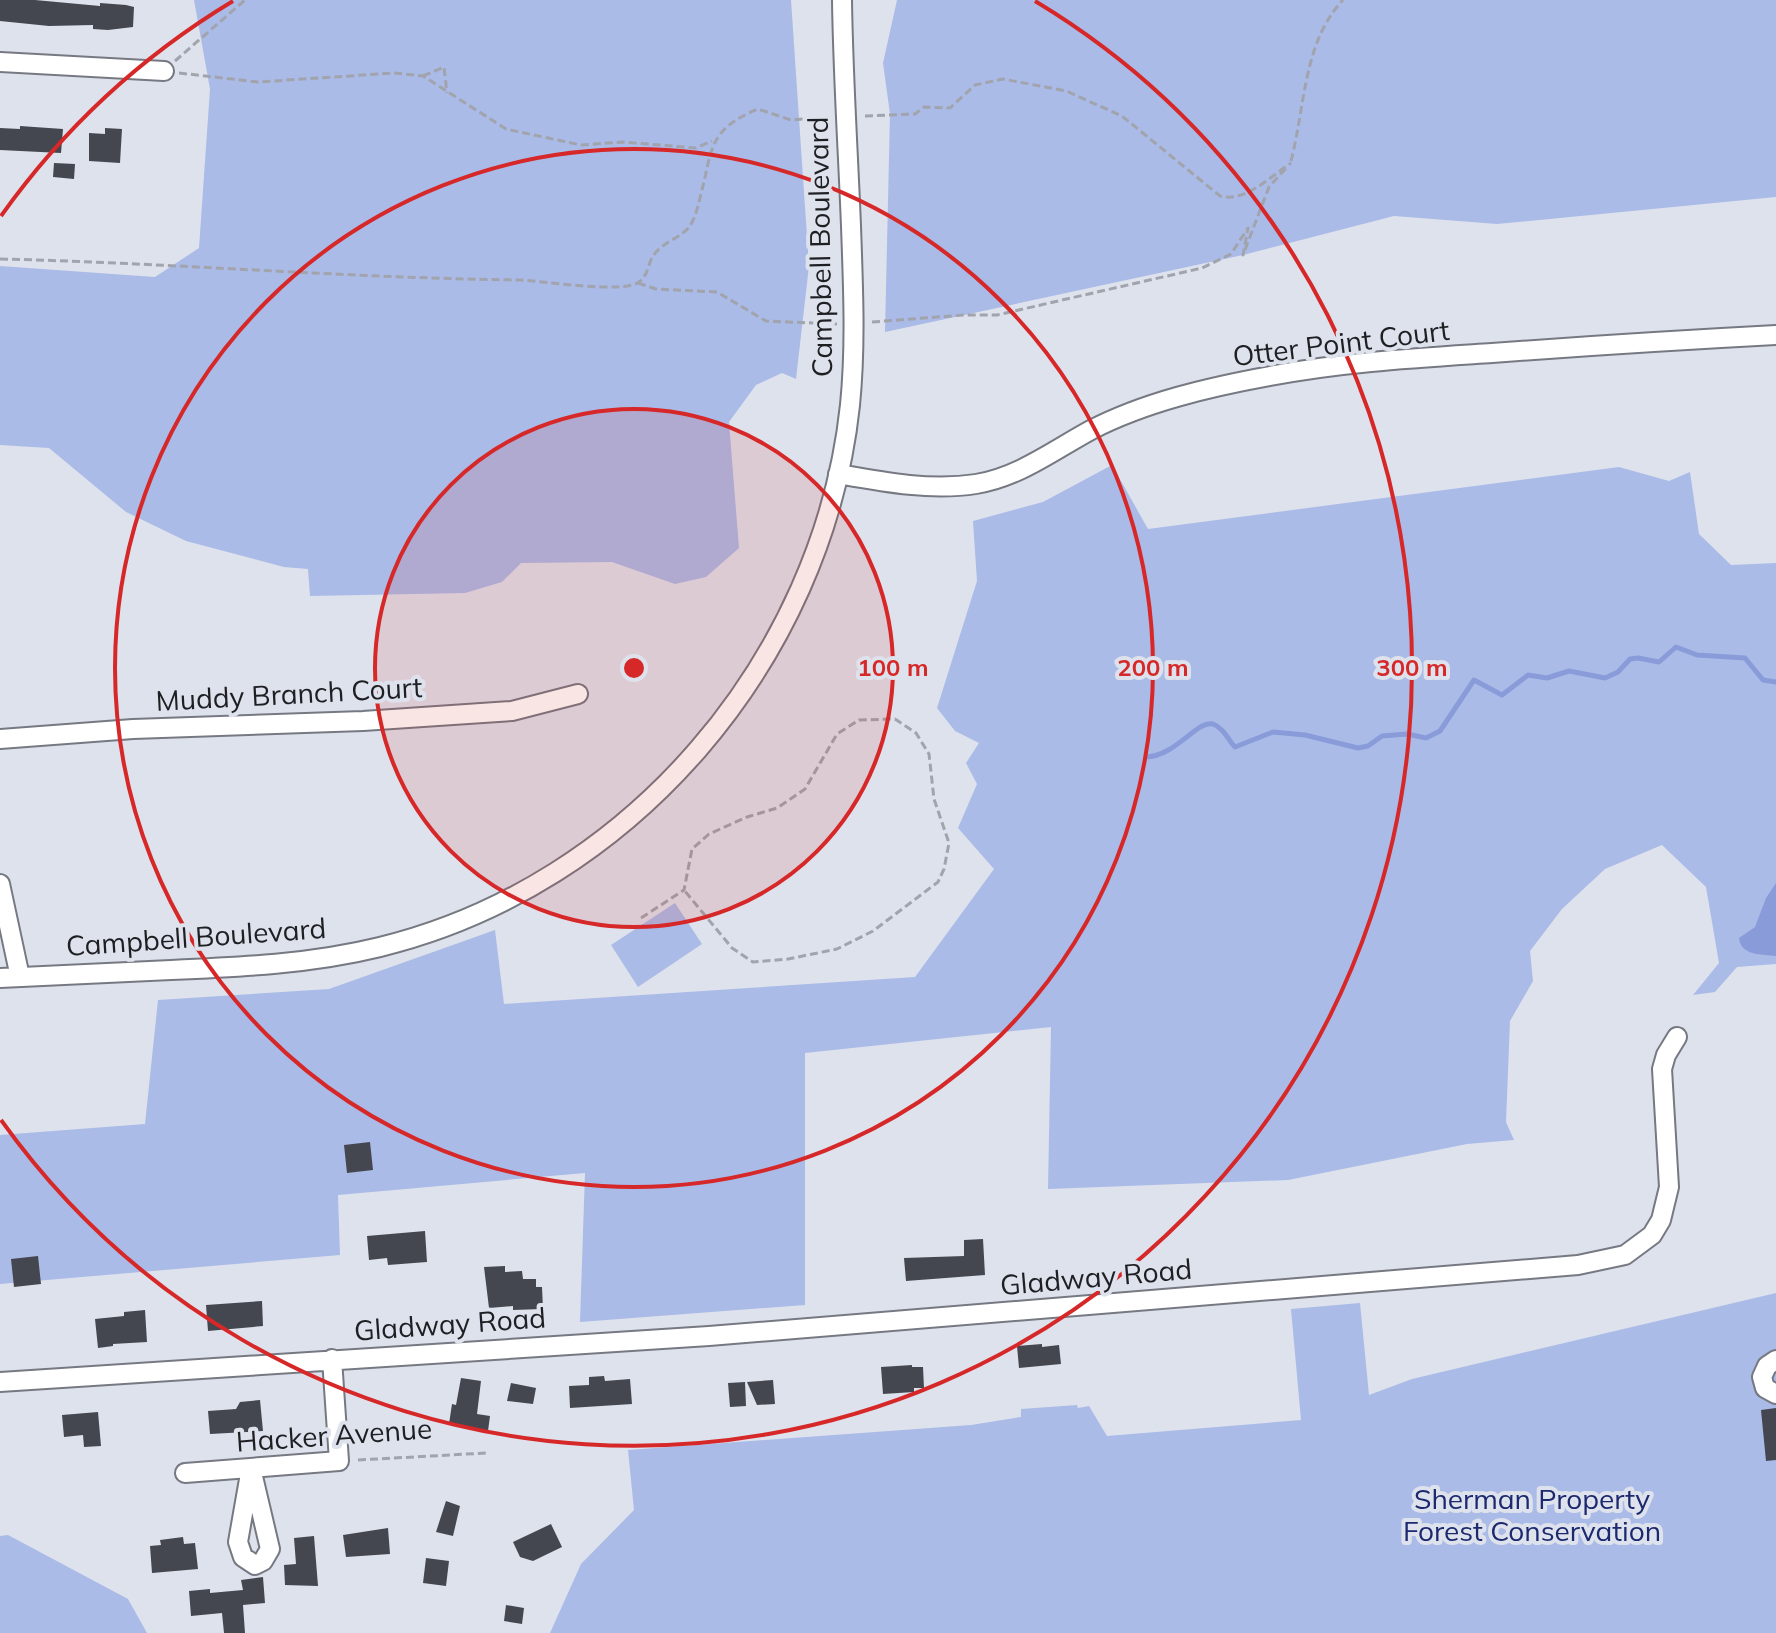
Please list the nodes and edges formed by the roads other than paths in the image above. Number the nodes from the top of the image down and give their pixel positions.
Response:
1 (842, 0) edge
2 (0, 62) edge
3 (164, 71) road end
4 (1776, 335) edge
5 (838, 474) junction
6 (578, 694) dead end
7 (0, 739) edge
8 (0, 884) edge
9 (20, 977) junction
10 (0, 978) edge
11 (1677, 1037) dead end
12 (332, 1359) junction
13 (1776, 1360) edge
14 (0, 1382) edge
15 (1776, 1394) edge
16 (339, 1461) joint
17 (185, 1473) dead end

1 - 5 street, Campbell Boulevard
2 - 3 street
4 - 5 street, Otter Point Court
5 - 9 street, Campbell Boulevard
6 - 7 street, Muddy Branch Court
8 - 9 street
9 - 10 street, Campbell Boulevard
11 - 12 street, Gladway Road
12 - 14 street, Gladway Road
12 - 16 street, Gladway Road
13 - 15 street
16 - 17 street, Hacker Avenue

